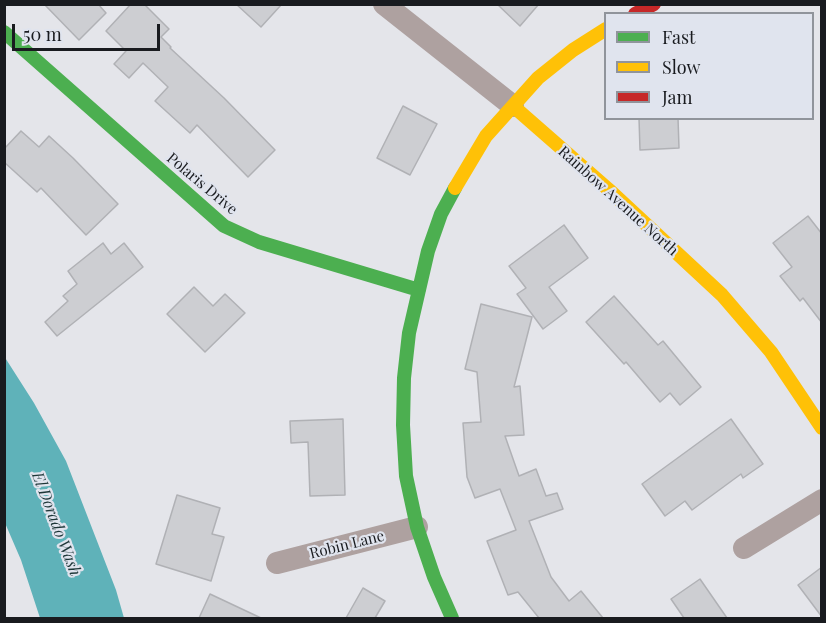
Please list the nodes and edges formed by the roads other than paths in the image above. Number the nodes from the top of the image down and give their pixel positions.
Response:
1 (384, 4) edge
2 (654, 4) edge
3 (639, 12) edge
4 (604, 29) edge
5 (4, 32) edge
6 (513, 106) junction
7 (419, 290) junction
8 (822, 428) edge
9 (822, 501) edge
10 (417, 527) junction
11 (744, 548) dead end
12 (278, 563) dead end
13 (452, 618) edge

1 - 6 street, Rainbow Avenue North
2 - 3 street
4 - 6 street
5 - 7 street, Polaris Drive
6 - 7 street
6 - 8 street, Rainbow Avenue North
7 - 10 street
9 - 11 street
10 - 12 street, Robin Lane
10 - 13 street

